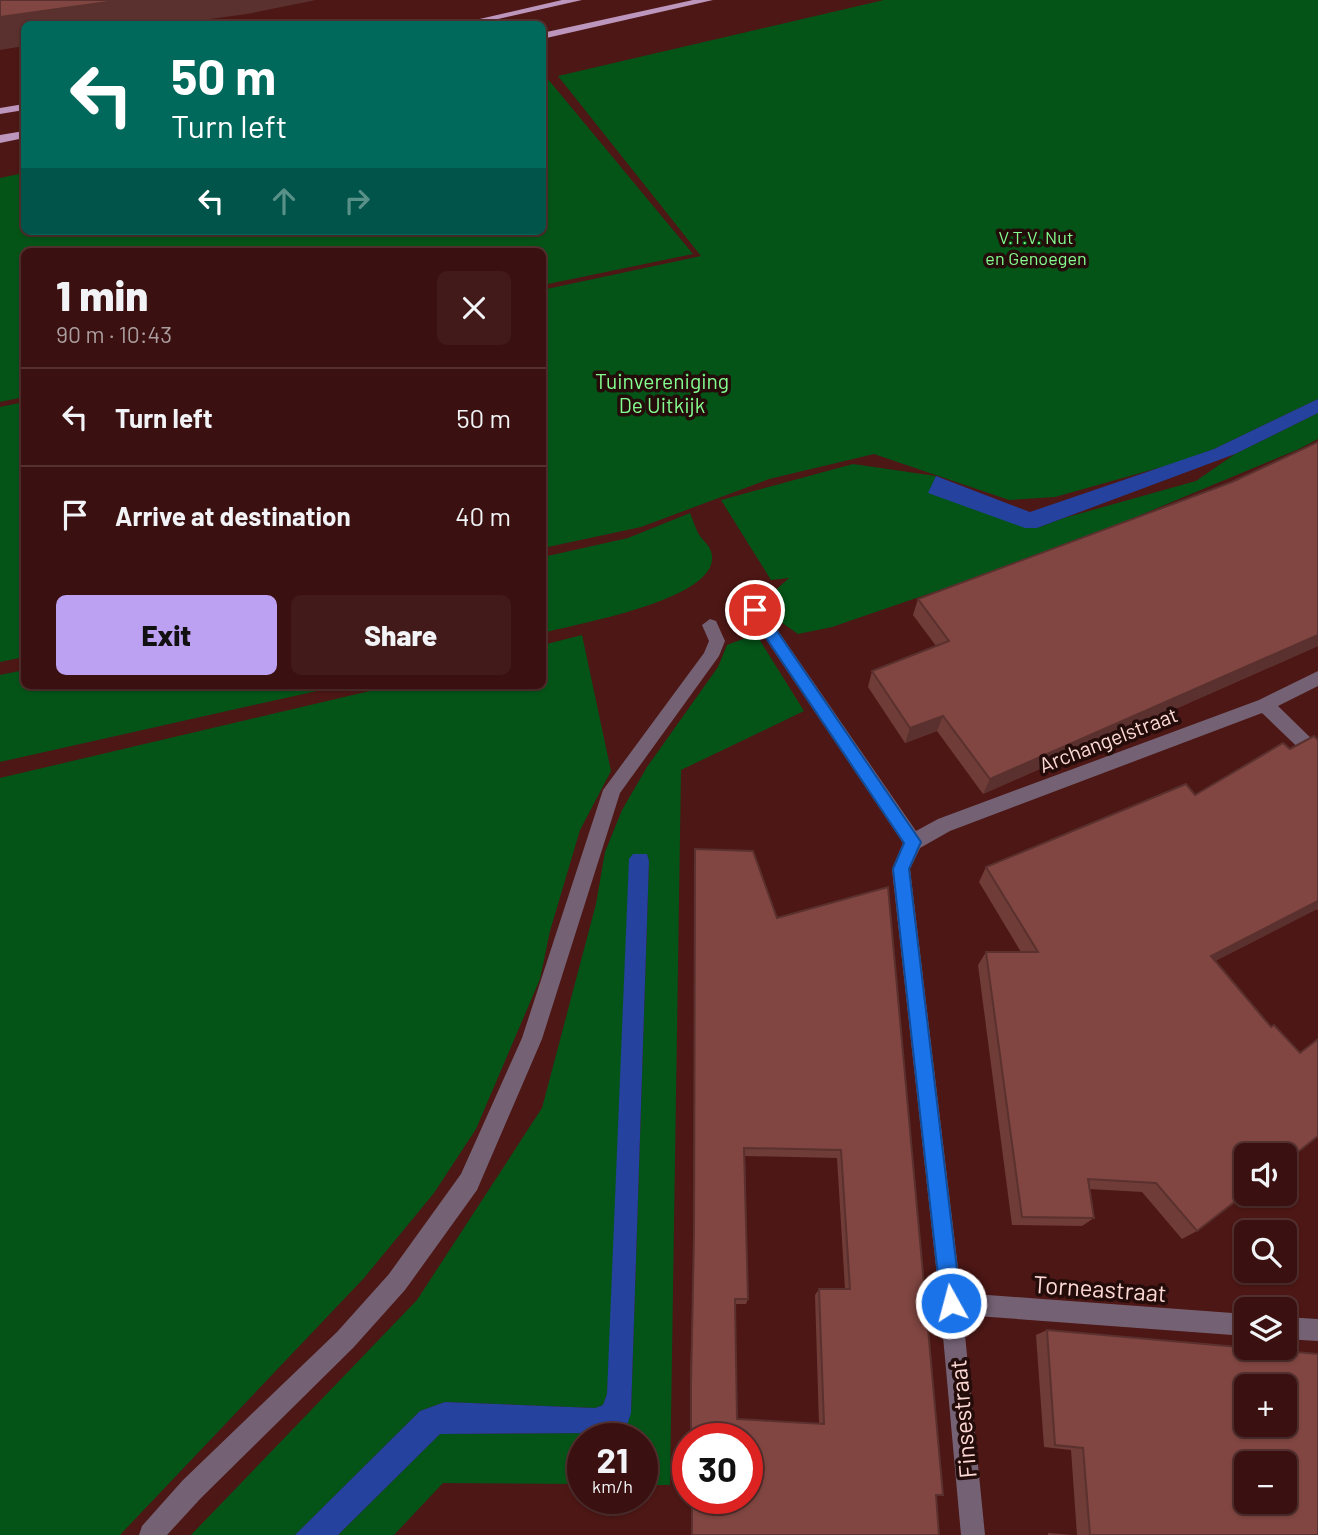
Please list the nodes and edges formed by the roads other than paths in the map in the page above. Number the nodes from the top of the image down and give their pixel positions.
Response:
1 (578, 0) edge
2 (708, 0) edge
3 (477, 21) edge
4 (546, 35) edge
5 (21, 108) edge
6 (0, 111) edge
7 (21, 136) edge
8 (0, 139) edge
9 (755, 610) dead end
10 (710, 625) dead end
11 (1318, 678) edge
12 (1265, 705) junction
13 (1318, 756) edge
14 (913, 842) junction
15 (951, 1303) junction
16 (1234, 1324) edge
17 (1297, 1329) edge
18 (1318, 1331) edge
19 (151, 1535) edge
20 (973, 1535) edge

1 - 3 main road
2 - 4 main road
5 - 6 main road
7 - 8 main road
9 - 14 street
10 - 19 street
11 - 12 street, Archangelstraat
12 - 13 street
12 - 14 street, Archangelstraat
14 - 15 street, Finsestraat
15 - 16 street, Torneastraat
15 - 20 street, Finsestraat
17 - 18 street

